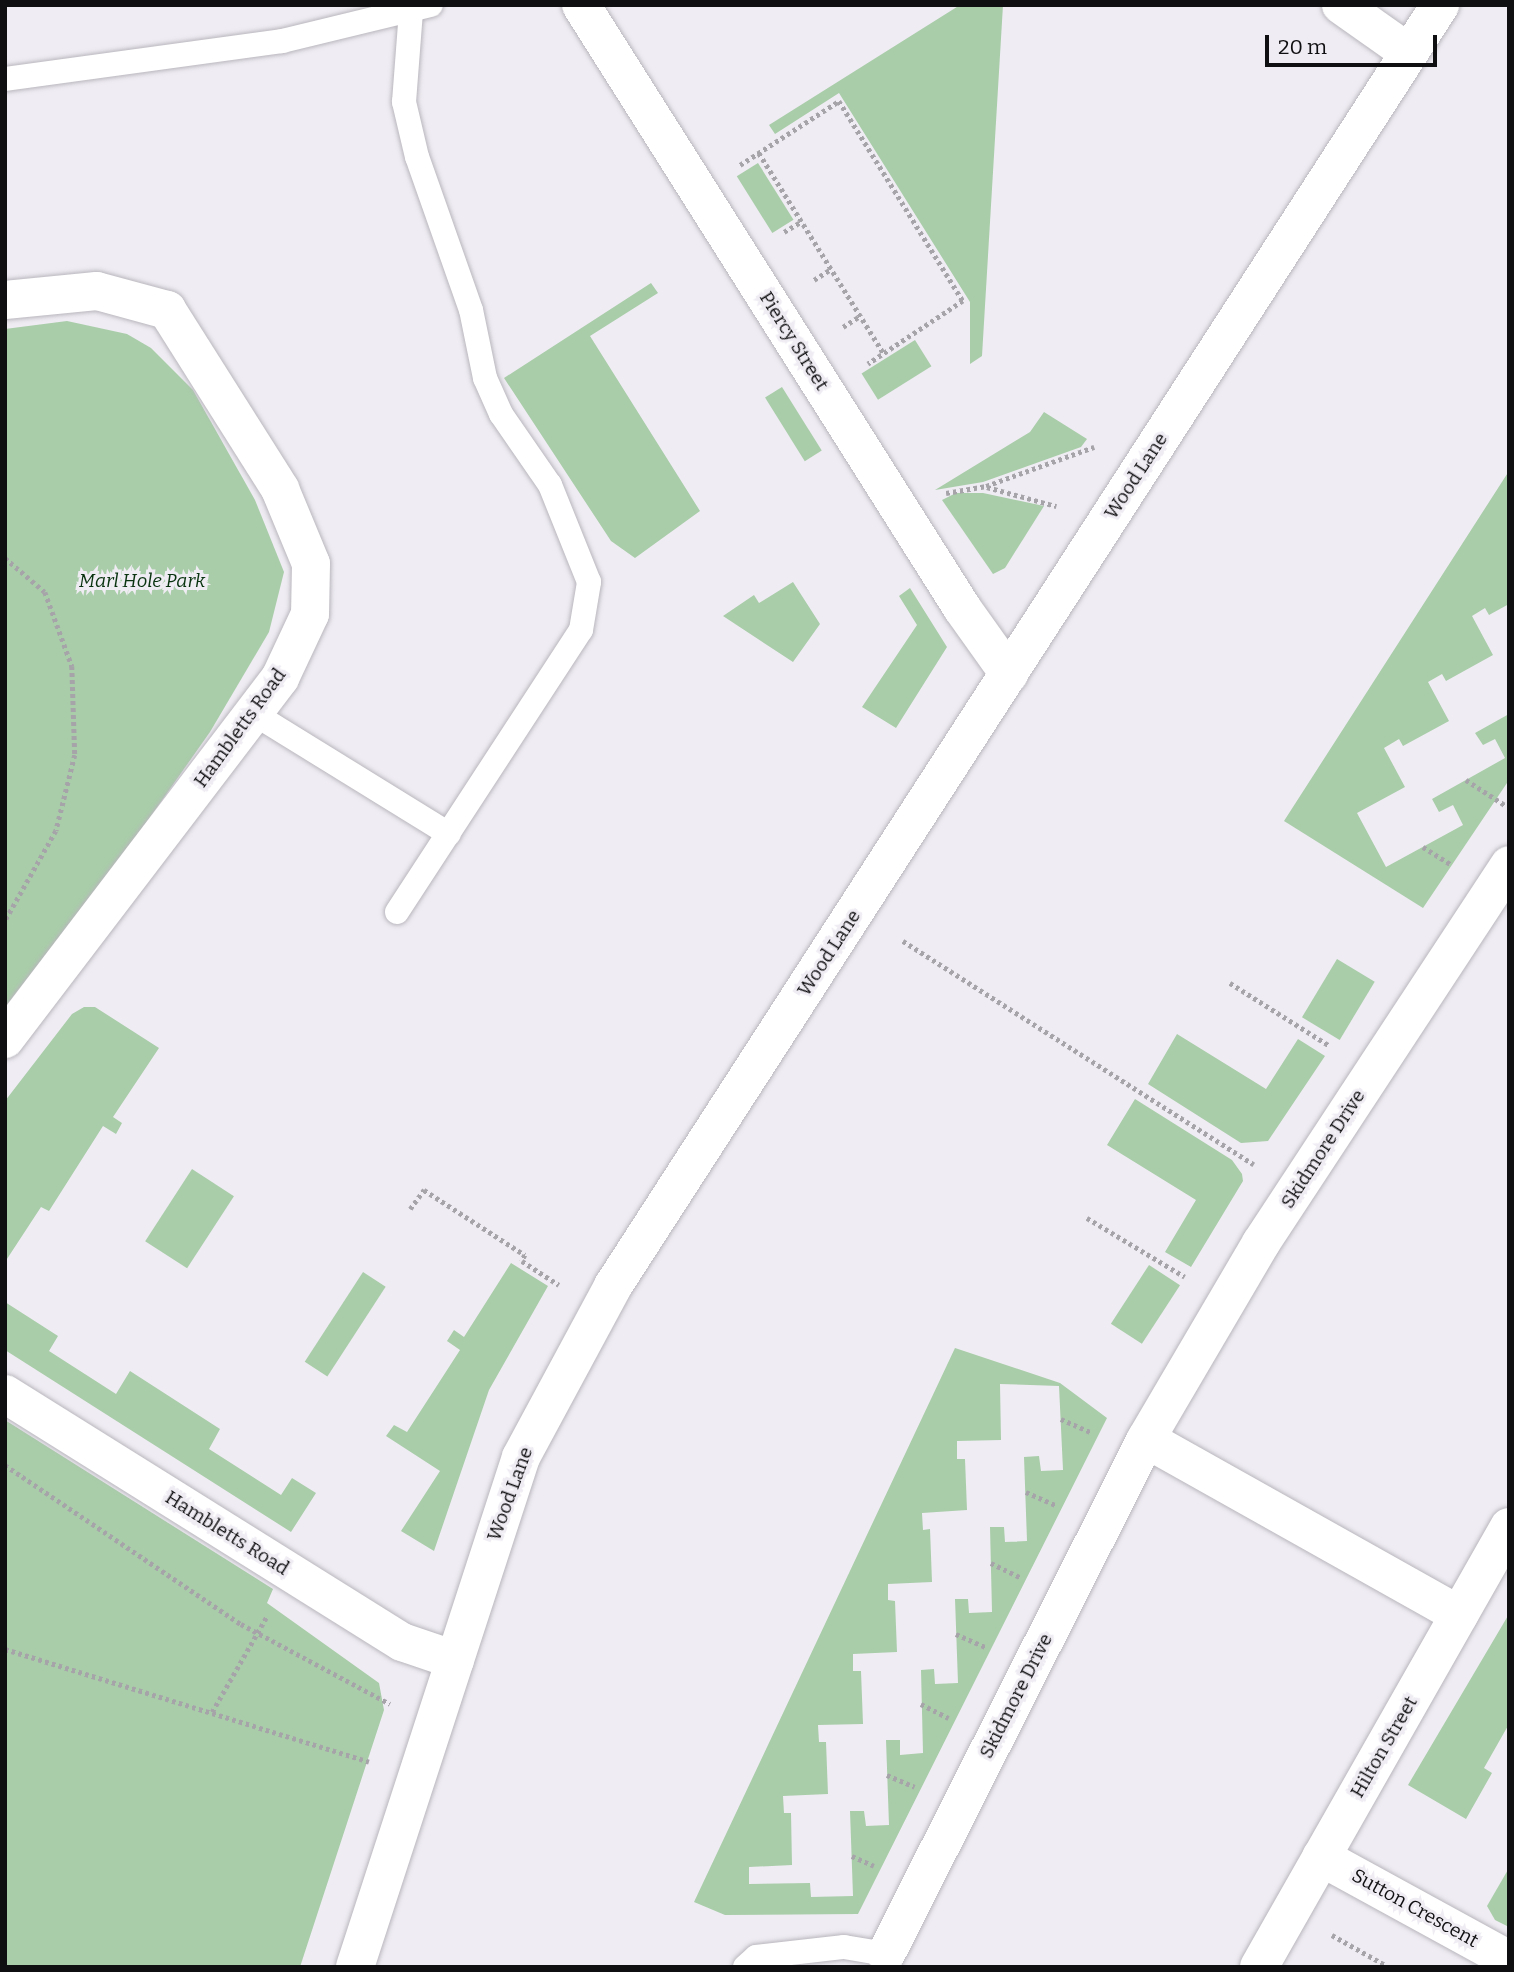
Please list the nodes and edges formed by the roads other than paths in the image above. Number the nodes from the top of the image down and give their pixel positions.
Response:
1 (581, 5) edge
2 (1341, 5) edge
3 (1440, 5) edge
4 (421, 8) edge
5 (1409, 53) junction
6 (5, 79) edge
7 (5, 300) edge
8 (1009, 674) junction
9 (253, 713) junction
10 (449, 834) junction
11 (1509, 864) edge
12 (397, 912) dead end
13 (5, 1039) edge
14 (5, 1394) edge
15 (1146, 1439) junction
16 (1509, 1527) edge
17 (1459, 1615) junction
18 (455, 1660) junction
19 (1321, 1857) junction
20 (886, 1954) joint
21 (1509, 1960) edge
22 (355, 1967) edge
23 (746, 1967) edge
24 (1259, 1967) edge

1 - 8 street, Piercy Street
2 - 5 street
3 - 5 street, Wood Lane
4 - 6 lane
4 - 10 lane
5 - 8 street, Wood Lane
7 - 9 street, Hambletts Road
8 - 18 street, Wood Lane
9 - 10 lane
9 - 13 street, Hambletts Road
10 - 12 lane
11 - 15 street, Skidmore Drive
14 - 18 street, Hambletts Road
15 - 17 street
15 - 20 street, Skidmore Drive
16 - 17 street, Hilton Street
17 - 19 street, Hilton Street
18 - 22 street, Wood Lane
19 - 21 street, Sutton Crescent
19 - 24 street, Hilton Street
20 - 23 lane

